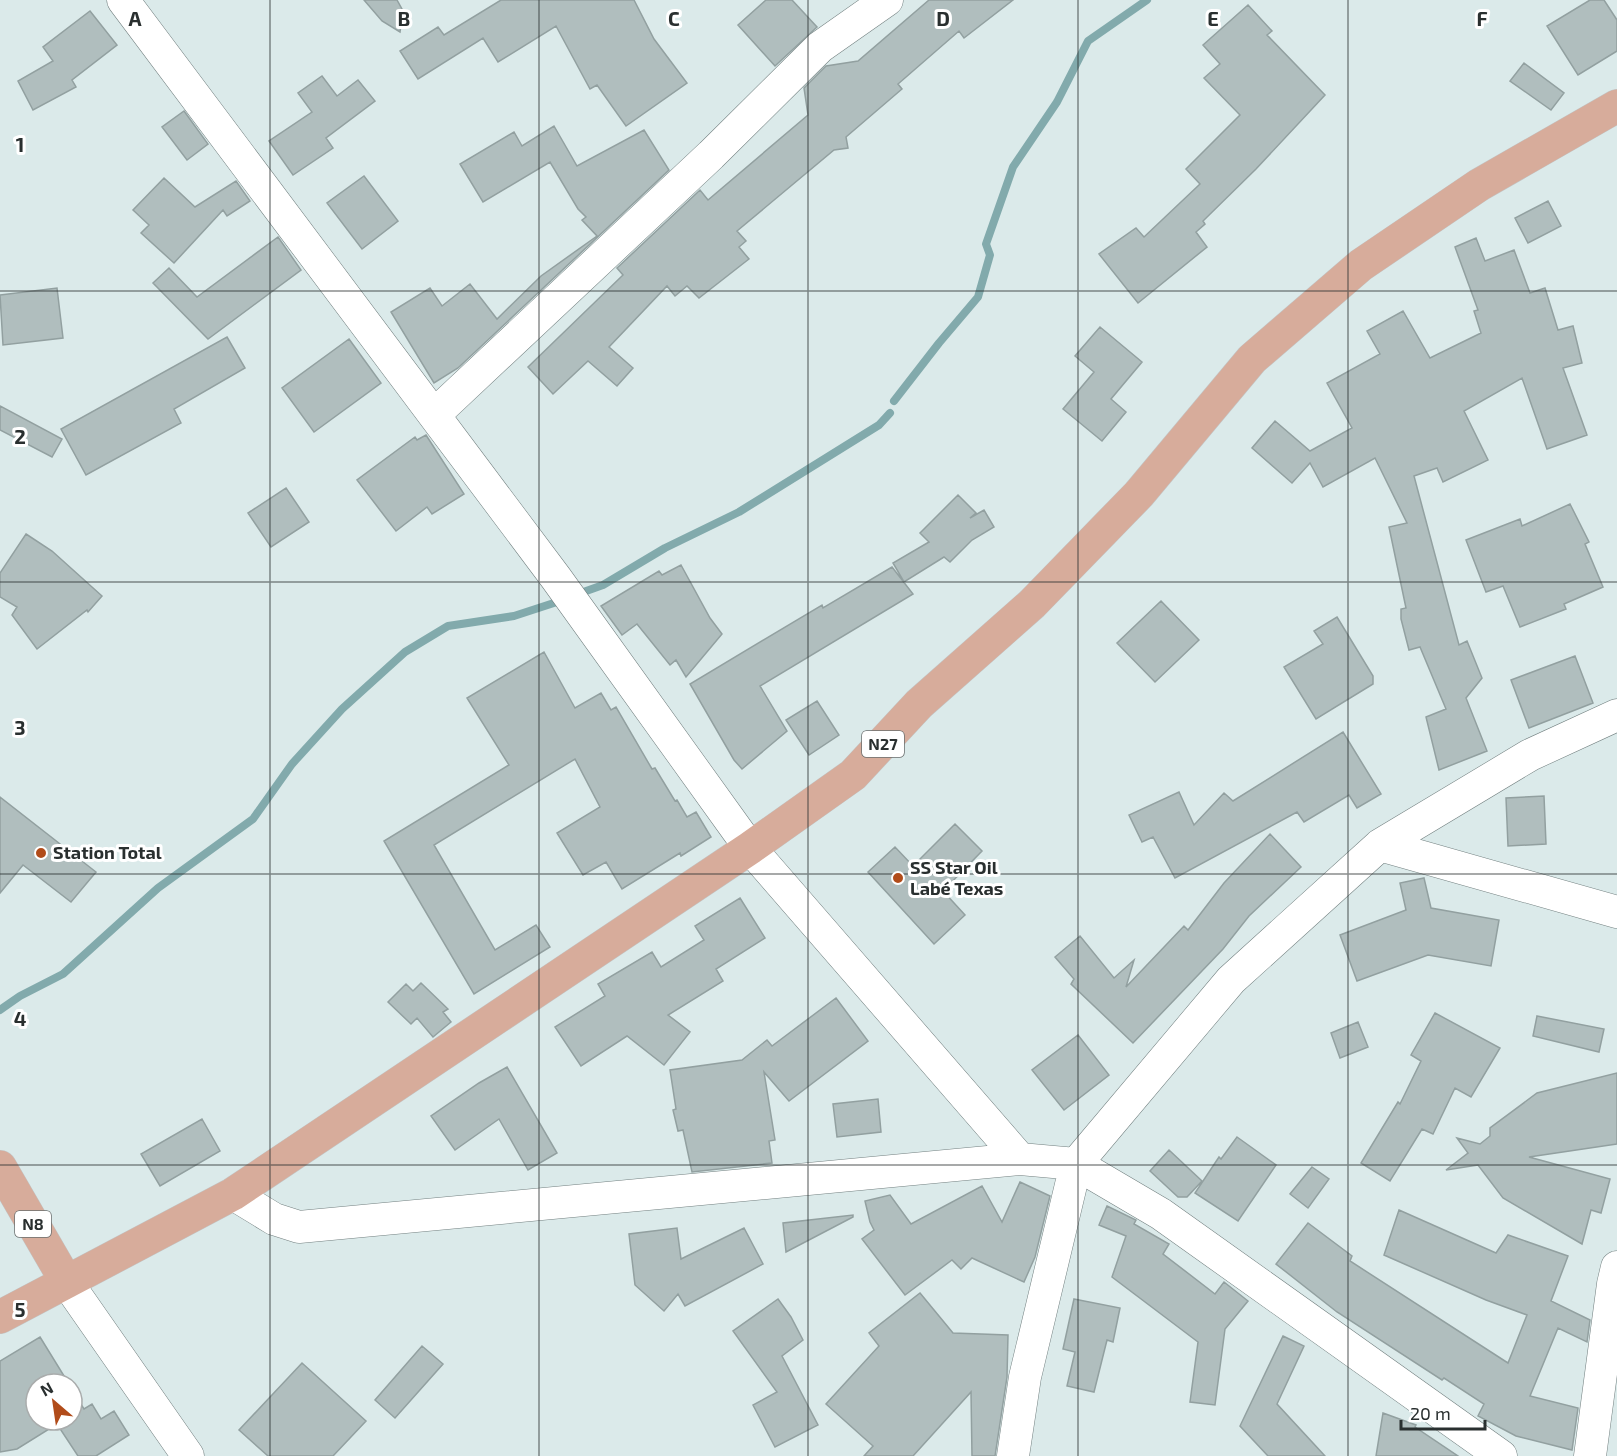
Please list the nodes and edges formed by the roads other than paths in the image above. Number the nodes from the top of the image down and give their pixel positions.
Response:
1 (123, 0) edge
2 (887, 0) edge
3 (1617, 106) edge
4 (434, 415) junction
5 (1617, 715) edge
6 (1380, 845) junction
7 (750, 848) junction
8 (1617, 912) edge
9 (1020, 1160) junction
10 (1076, 1164) junction
11 (0, 1167) edge
12 (233, 1194) junction
13 (1616, 1278) edge
14 (66, 1281) junction
15 (0, 1317) edge
16 (188, 1456) edge
17 (1013, 1456) edge
18 (1501, 1456) edge
19 (1590, 1456) edge

1 - 4 street
2 - 4 street
3 - 7 main road, N27
4 - 7 street
5 - 6 street
6 - 8 street
6 - 10 street
7 - 9 street
7 - 12 main road, N27
9 - 10 street
9 - 12 street
10 - 17 street
10 - 18 street
11 - 14 main road, N8
12 - 14 main road, N27
13 - 19 street
14 - 15 main road
14 - 16 street

